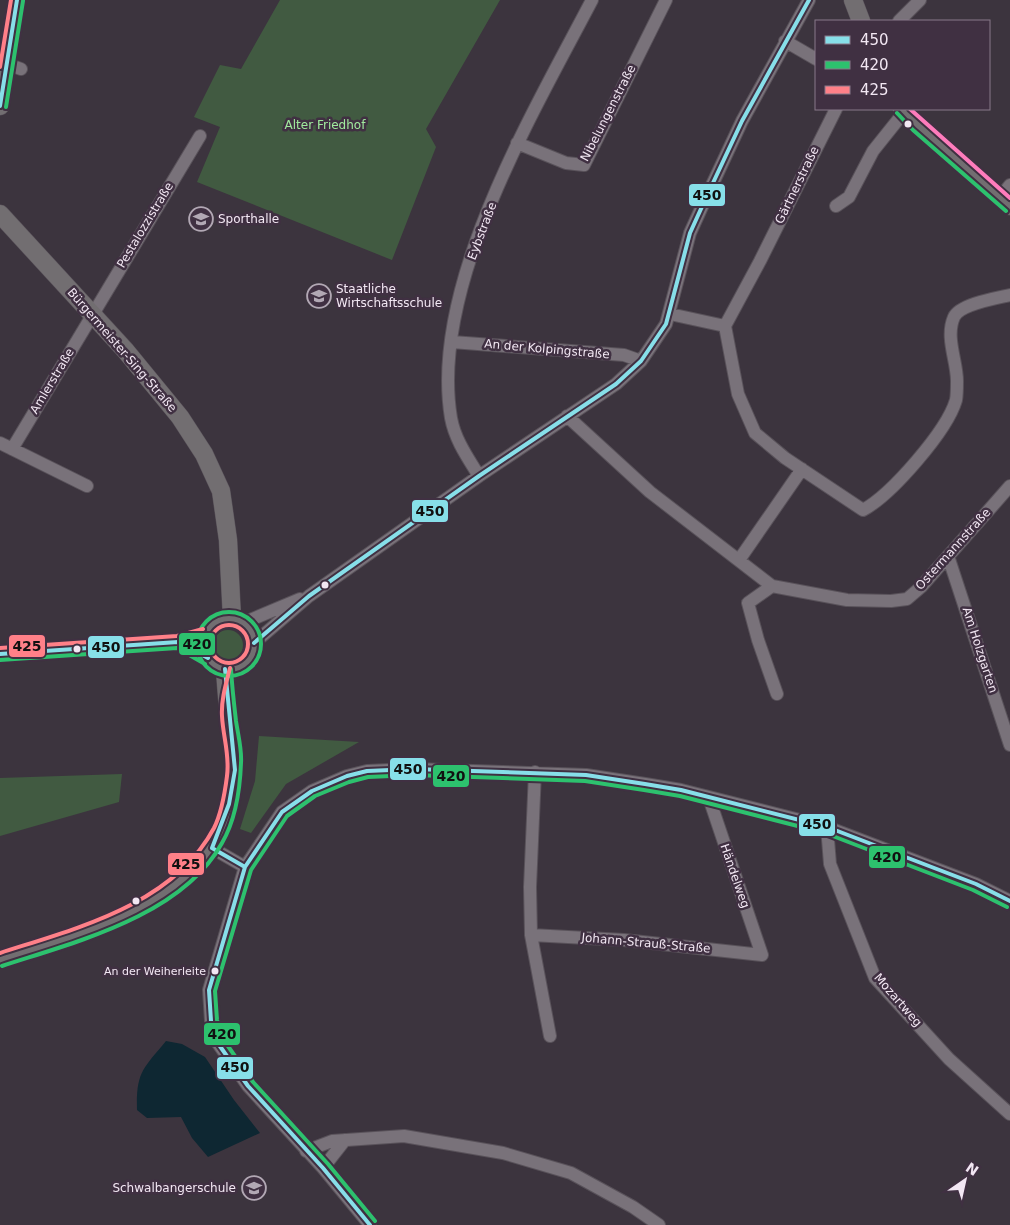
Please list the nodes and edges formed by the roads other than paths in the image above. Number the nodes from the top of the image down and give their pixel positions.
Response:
1 (17, 0) edge
2 (592, 0) edge
3 (666, 0) edge
4 (809, 0) edge
5 (853, 0) edge
6 (920, 0) edge
7 (861, 20) edge
8 (900, 20) edge
9 (785, 41) junction
10 (815, 58) edge
11 (0, 106) edge
12 (836, 110) edge
13 (904, 110) edge
14 (200, 136) dead end
15 (517, 143) junction
16 (1007, 195) edge
17 (836, 206) dead end
18 (0, 214) edge
19 (1010, 294) edge
20 (91, 314) junction
21 (670, 314) junction
22 (725, 326) junction
23 (452, 342) junction
24 (641, 362) junction
25 (567, 416) junction
26 (6, 446) edge
27 (802, 469) junction
28 (479, 476) junction
29 (86, 486) dead end
30 (1010, 487) edge
31 (948, 556) junction
32 (739, 560) junction
33 (772, 586) junction
34 (309, 596) junction
35 (237, 621) junction
36 (205, 635) junction
37 (178, 642) junction
38 (254, 643) junction
39 (0, 654) edge
40 (208, 658) junction
41 (230, 669) junction
42 (777, 694) dead end
43 (1010, 745) edge
44 (535, 772) junction
45 (709, 798) junction
46 (827, 827) junction
47 (212, 848) junction
48 (244, 867) junction
49 (1010, 901) edge
50 (531, 935) junction
51 (762, 955) joint
52 (0, 960) edge
53 (550, 1036) dead end
54 (1010, 1114) edge
55 (345, 1140) junction
56 (306, 1150) junction
57 (323, 1168) junction
58 (370, 1225) edge
59 (659, 1225) edge

1 - 11 main road
2 - 15 street, Eybstraße
3 - 15 street, Nibelungenstraße
4 - 9 street
5 - 7 main road
6 - 8 street
9 - 10 street
9 - 21 street
12 - 22 street, Gärtnerstraße
13 - 16 main road
13 - 17 street
14 - 20 street, Pestalozzistraße
15 - 23 street, Eybstraße
18 - 20 main road, Bürgermeister-Sing-Straße
19 - 27 street
20 - 26 street, Amlerstraße
20 - 35 main road, Bürgermeister-Sing-Straße
21 - 22 street
21 - 24 street
22 - 27 street
23 - 24 street, An der Kolpingstraße
23 - 28 street, Eybstraße
24 - 25 street
25 - 28 street
25 - 32 street, Ostermannstraße
26 - 29 street, Amlerstraße
27 - 32 street
28 - 34 street
30 - 31 street, Ostermannstraße
31 - 33 street, Ostermannstraße
31 - 43 street, Am Holzgarten
32 - 33 street, Ostermannstraße
33 - 42 street
34 - 35 street
34 - 38 street
35 - 36 main road
35 - 38 main road
36 - 37 street
36 - 40 main road
37 - 39 street
37 - 40 street
38 - 41 main road
40 - 41 main road
41 - 47 main road
44 - 45 street
44 - 48 street
44 - 50 street
45 - 46 street
45 - 51 street, Händelweg
46 - 49 street
46 - 54 street, Mozartweg
47 - 48 street
47 - 52 main road
48 - 56 street
50 - 51 street, Johann-Strauß-Straße
50 - 53 street
55 - 56 street
55 - 57 street
55 - 59 street
56 - 57 street
57 - 58 street

